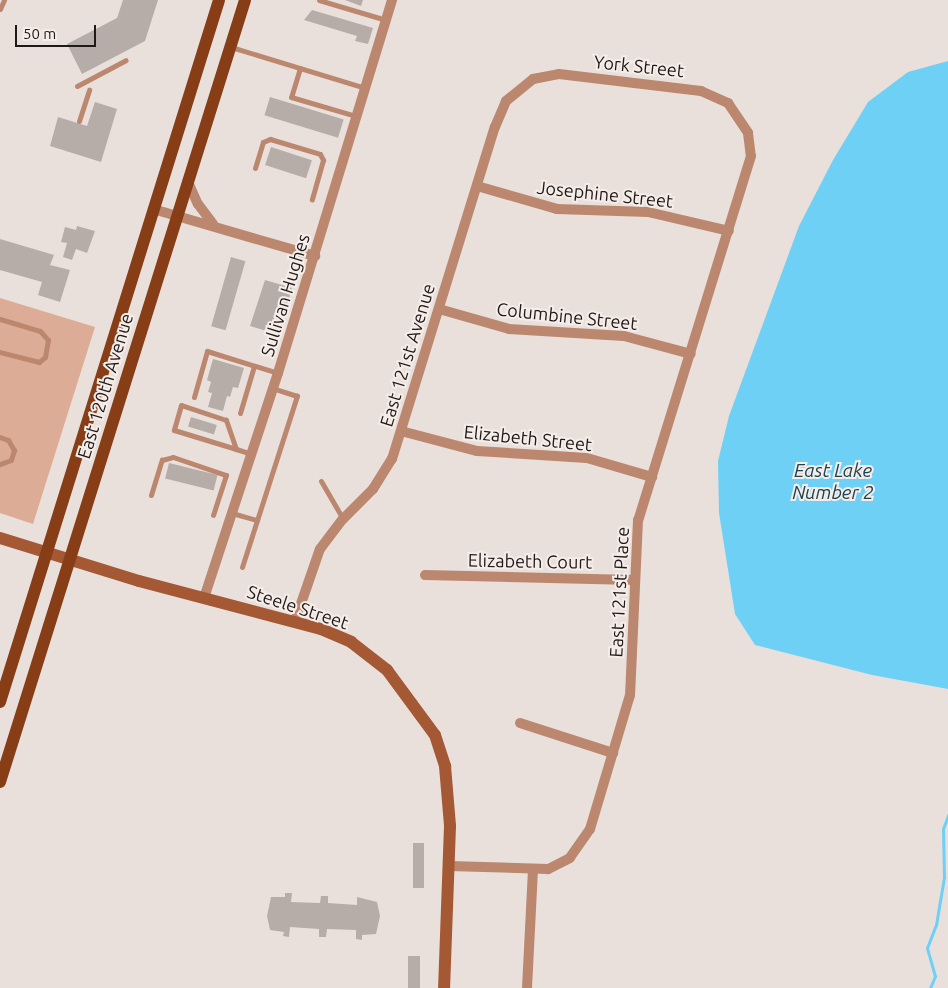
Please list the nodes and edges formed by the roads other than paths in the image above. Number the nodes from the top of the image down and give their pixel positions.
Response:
1 (4, 0) edge
2 (218, 0) edge
3 (245, 0) edge
4 (319, 0) edge
5 (392, 0) edge
6 (0, 9) edge
7 (386, 20) junction
8 (230, 46) junction
9 (126, 60) dead end
10 (300, 68) junction
11 (523, 85) joint
12 (77, 86) dead end
13 (364, 88) junction
14 (89, 90) dead end
15 (356, 116) junction
16 (742, 120) joint
17 (79, 121) dead end
18 (255, 168) dead end
19 (188, 182) junction
20 (477, 186) junction
21 (312, 198) dead end
22 (153, 208) junction
23 (176, 216) junction
24 (213, 224) junction
25 (729, 231) junction
26 (315, 256) junction
27 (439, 309) junction
28 (0, 319) edge
29 (0, 352) edge
30 (692, 354) junction
31 (254, 366) junction
32 (278, 373) junction
33 (273, 388) junction
34 (194, 397) dead end
35 (240, 413) dead end
36 (401, 431) junction
37 (0, 437) edge
38 (236, 449) junction
39 (251, 454) junction
40 (0, 464) edge
41 (652, 478) junction
42 (321, 481) dead end
43 (151, 495) dead end
44 (232, 513) junction
45 (213, 515) dead end
46 (343, 519) junction
47 (257, 520) junction
48 (0, 538) edge
49 (46, 551) junction
50 (69, 559) junction
51 (242, 568) dead end
52 (425, 575) dead end
53 (634, 580) junction
54 (204, 598) junction
55 (296, 621) junction
56 (0, 702) edge
57 (520, 723) dead end
58 (613, 753) junction
59 (0, 782) edge
60 (449, 866) junction
61 (533, 871) junction
62 (444, 988) edge
63 (527, 988) edge

1 - 6 lane
2 - 22 main road, East 120th Avenue
3 - 8 main road, East 120th Avenue
4 - 7 lane
5 - 7 street, Sullivan Hughes
7 - 13 street, Sullivan Hughes
8 - 10 lane
8 - 19 main road, East 120th Avenue
9 - 12 lane
10 - 13 lane
10 - 15 lane
11 - 16 street, York Street
11 - 20 street, East 121st Avenue
13 - 15 street, Sullivan Hughes
14 - 17 lane
15 - 26 street, Sullivan Hughes
16 - 25 street, East 121st Place
18 - 21 lane
19 - 23 main road, East 120th Avenue
19 - 24 street
20 - 25 street, Josephine Street
20 - 27 street, East 121st Avenue
22 - 23 street
22 - 49 main road, East 120th Avenue
23 - 24 street
23 - 50 main road, East 120th Avenue
24 - 26 street
25 - 30 street, East 121st Place
26 - 32 street, Sullivan Hughes
27 - 30 street, Columbine Street
27 - 36 street, East 121st Avenue
28 - 29 lane
30 - 41 street, East 121st Place
31 - 32 lane
31 - 34 lane
31 - 35 lane
32 - 33 street, Sullivan Hughes
33 - 39 street, Sullivan Hughes
33 - 47 lane
36 - 41 street, Elizabeth Street
36 - 46 street, East 121st Avenue
37 - 40 lane
38 - 38 lane
38 - 39 lane
39 - 44 street, Sullivan Hughes
41 - 53 street, East 121st Place
42 - 46 lane
43 - 45 lane
44 - 47 lane
44 - 54 street, Sullivan Hughes
46 - 55 street, East 121st Avenue
47 - 51 lane
48 - 49 street
49 - 50 street
49 - 56 main road, East 120th Avenue
50 - 54 street, Steele Street
50 - 59 main road, East 120th Avenue
52 - 53 street, Elizabeth Court
53 - 58 street, East 121st Place
54 - 55 street, Steele Street
55 - 60 street, Steele Street
57 - 58 street
58 - 61 street, East 121st Place
60 - 61 street, East 121st Place
60 - 62 street, Steele Street
61 - 63 street

